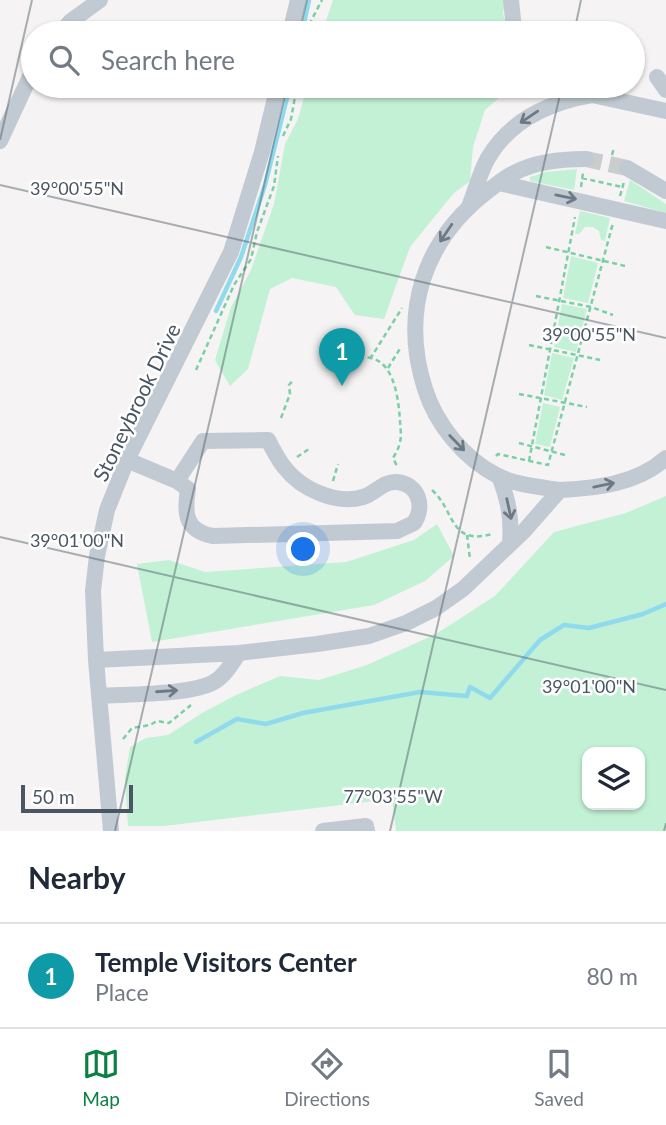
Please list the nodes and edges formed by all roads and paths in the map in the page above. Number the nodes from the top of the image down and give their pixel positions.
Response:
1 (100, 0) edge
2 (298, 0) edge
3 (322, 0) edge
4 (511, 0) edge
5 (71, 21) edge
6 (293, 21) edge
7 (311, 21) edge
8 (513, 21) edge
9 (21, 96) edge
10 (275, 98) edge
11 (580, 98) edge
12 (604, 98) edge
13 (661, 112) edge
14 (0, 141) edge
15 (614, 148) dead end
16 (612, 155) dead end
17 (586, 159) tunnel mouth
18 (628, 168) tunnel mouth
19 (582, 178) dead end
20 (499, 183) junction
21 (622, 187) dead end
22 (666, 191) edge
23 (469, 205) junction
24 (576, 211) dead end
25 (613, 220) dead end
26 (666, 220) edge
27 (546, 247) dead end
28 (567, 252) junction
29 (603, 260) junction
30 (625, 265) dead end
31 (536, 296) dead end
32 (560, 300) junction
33 (403, 305) dead end
34 (591, 307) junction
35 (613, 315) dead end
36 (529, 345) dead end
37 (401, 347) dead end
38 (551, 349) junction
39 (578, 355) junction
40 (359, 358) dead end
41 (370, 359) junction
42 (600, 360) dead end
43 (387, 369) junction
44 (294, 379) dead end
45 (519, 394) dead end
46 (541, 397) junction
47 (565, 403) junction
48 (587, 407) dead end
49 (281, 418) dead end
50 (519, 443) dead end
51 (532, 446) junction
52 (309, 449) dead end
53 (552, 450) junction
54 (565, 455) dead end
55 (495, 457) dead end
56 (393, 458) dead end
57 (666, 458) edge
58 (293, 459) dead end
59 (127, 460) junction
60 (529, 461) junction
61 (338, 464) dead end
62 (499, 476) junction
63 (177, 481) junction
64 (332, 484) dead end
65 (560, 490) junction
66 (435, 492) dead end
67 (492, 534) dead end
68 (467, 535) junction
69 (510, 542) junction
70 (470, 559) dead end
71 (239, 653) junction
72 (96, 660) junction
73 (99, 696) junction
74 (111, 831) edge
75 (323, 831) edge
76 (366, 831) edge

1 - 5 street
2 - 6 street
3 - 7 path
4 - 8 street
9 - 14 street
10 - 59 street, Stoneybrook Drive
11 -> 23 street
12 - 13 street
15 - 16 path
17 - 20 street
18 - 22 street
19 - 21 path
20 - 23 street
20 -> 26 street
23 -> 62 street
24 - 28 path
25 - 29 path
27 - 28 path
28 - 29 path
28 - 32 path
29 - 30 path
29 - 34 path
31 - 32 path
32 - 34 path
32 - 38 path
33 - 41 path
34 - 35 path
34 - 39 path
36 - 38 path
37 - 43 path
38 - 39 path
38 - 46 path
39 - 42 path
39 - 47 path
40 - 41 path
41 - 43 path
43 - 56 path
44 - 49 path
45 - 46 path
46 - 47 path
46 - 51 path
47 - 48 path
47 - 53 path
50 - 51 path
51 - 53 path
51 - 60 path
52 - 58 path
53 - 54 path
53 - 60 path
55 - 60 path
65 -> 57 street
59 - 63 street
59 - 72 street, Stoneybrook Drive
61 - 64 path
62 - 65 street
62 -> 69 street
63 - 63 street
65 - 69 street
66 - 68 path
67 - 68 path
68 - 70 path
69 - 71 street
71 - 72 street
73 -> 71 street
72 - 73 street, Stoneybrook Drive
73 - 74 street, Stoneybrook Drive
75 - 76 street

